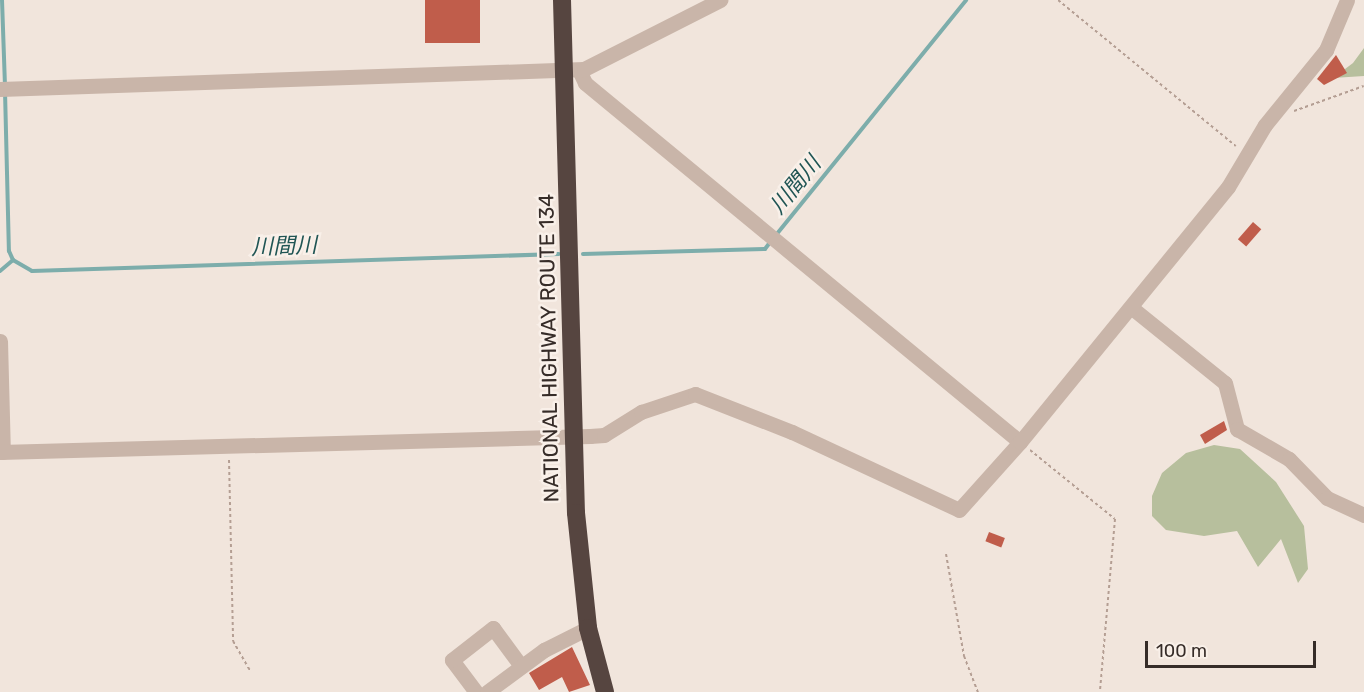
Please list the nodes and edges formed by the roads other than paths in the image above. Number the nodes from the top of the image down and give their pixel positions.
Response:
1 (562, 0) edge
2 (720, 0) edge
3 (1347, 0) edge
4 (573, 70) junction
5 (7, 89) edge
6 (1132, 308) junction
7 (0, 341) edge
8 (572, 435) junction
9 (1020, 442) junction
10 (2, 452) edge
11 (1364, 515) edge
12 (588, 628) junction
13 (521, 666) junction
14 (476, 692) edge
15 (487, 692) edge
16 (605, 692) edge

1 - 4 highway, NATIONAL HIGHWAY ROUTE 134
2 - 4 street
3 - 6 street
4 - 5 street
4 - 8 highway, NATIONAL HIGHWAY ROUTE 134
4 - 9 street
6 - 9 street
6 - 11 street
7 - 10 street
8 - 9 street
8 - 10 street
8 - 12 highway, NATIONAL HIGHWAY ROUTE 134
12 - 13 street
12 - 16 highway, NATIONAL HIGHWAY ROUTE 134
13 - 14 street
13 - 15 street

